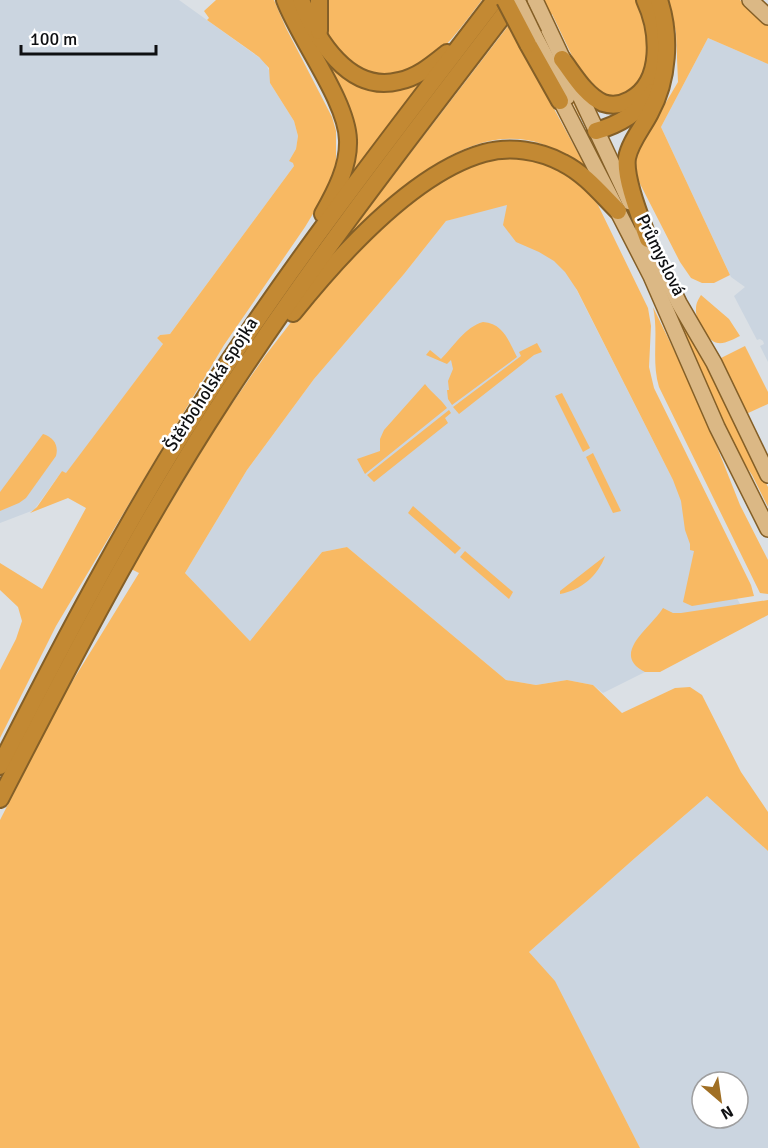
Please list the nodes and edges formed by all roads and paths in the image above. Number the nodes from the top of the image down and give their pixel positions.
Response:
1 (285, 0) edge
2 (301, 0) edge
3 (319, 0) edge
4 (495, 0) edge
5 (505, 0) edge
6 (517, 0) edge
7 (535, 0) edge
8 (645, 0) edge
9 (659, 0) edge
10 (750, 0) edge
11 (768, 18) edge
12 (476, 25) junction
13 (531, 39) junction
14 (321, 40) junction
15 (562, 59) junction
16 (665, 61) junction
17 (560, 101) joint
18 (596, 131) junction
19 (618, 211) junction
20 (648, 239) junction
21 (289, 274) junction
22 (223, 399) junction
23 (768, 475) edge
24 (768, 529) edge
25 (0, 765) edge
26 (0, 799) edge

1 - 21 highway
2 - 14 highway
3 - 14 highway
4 - 12 highway
5 - 13 highway, bridge
6 - 13 main road, bridge
6 - 22 highway, Štěrboholská spojka
7 - 15 main road, Průmyslová
8 - 15 highway
9 - 16 highway
10 - 11 main road
12 - 14 highway
12 - 21 highway, Štěrboholská spojka
13 - 17 highway
13 - 18 main road
15 - 18 main road, Průmyslová
16 - 18 highway
16 - 20 highway
17 - 19 main road, Průmyslová
18 - 20 main road, Průmyslová
19 - 22 highway
19 - 24 main road, Průmyslová
20 - 23 main road, Průmyslová
21 - 25 highway, Štěrboholská spojka
22 - 26 highway, Štěrboholská spojka

